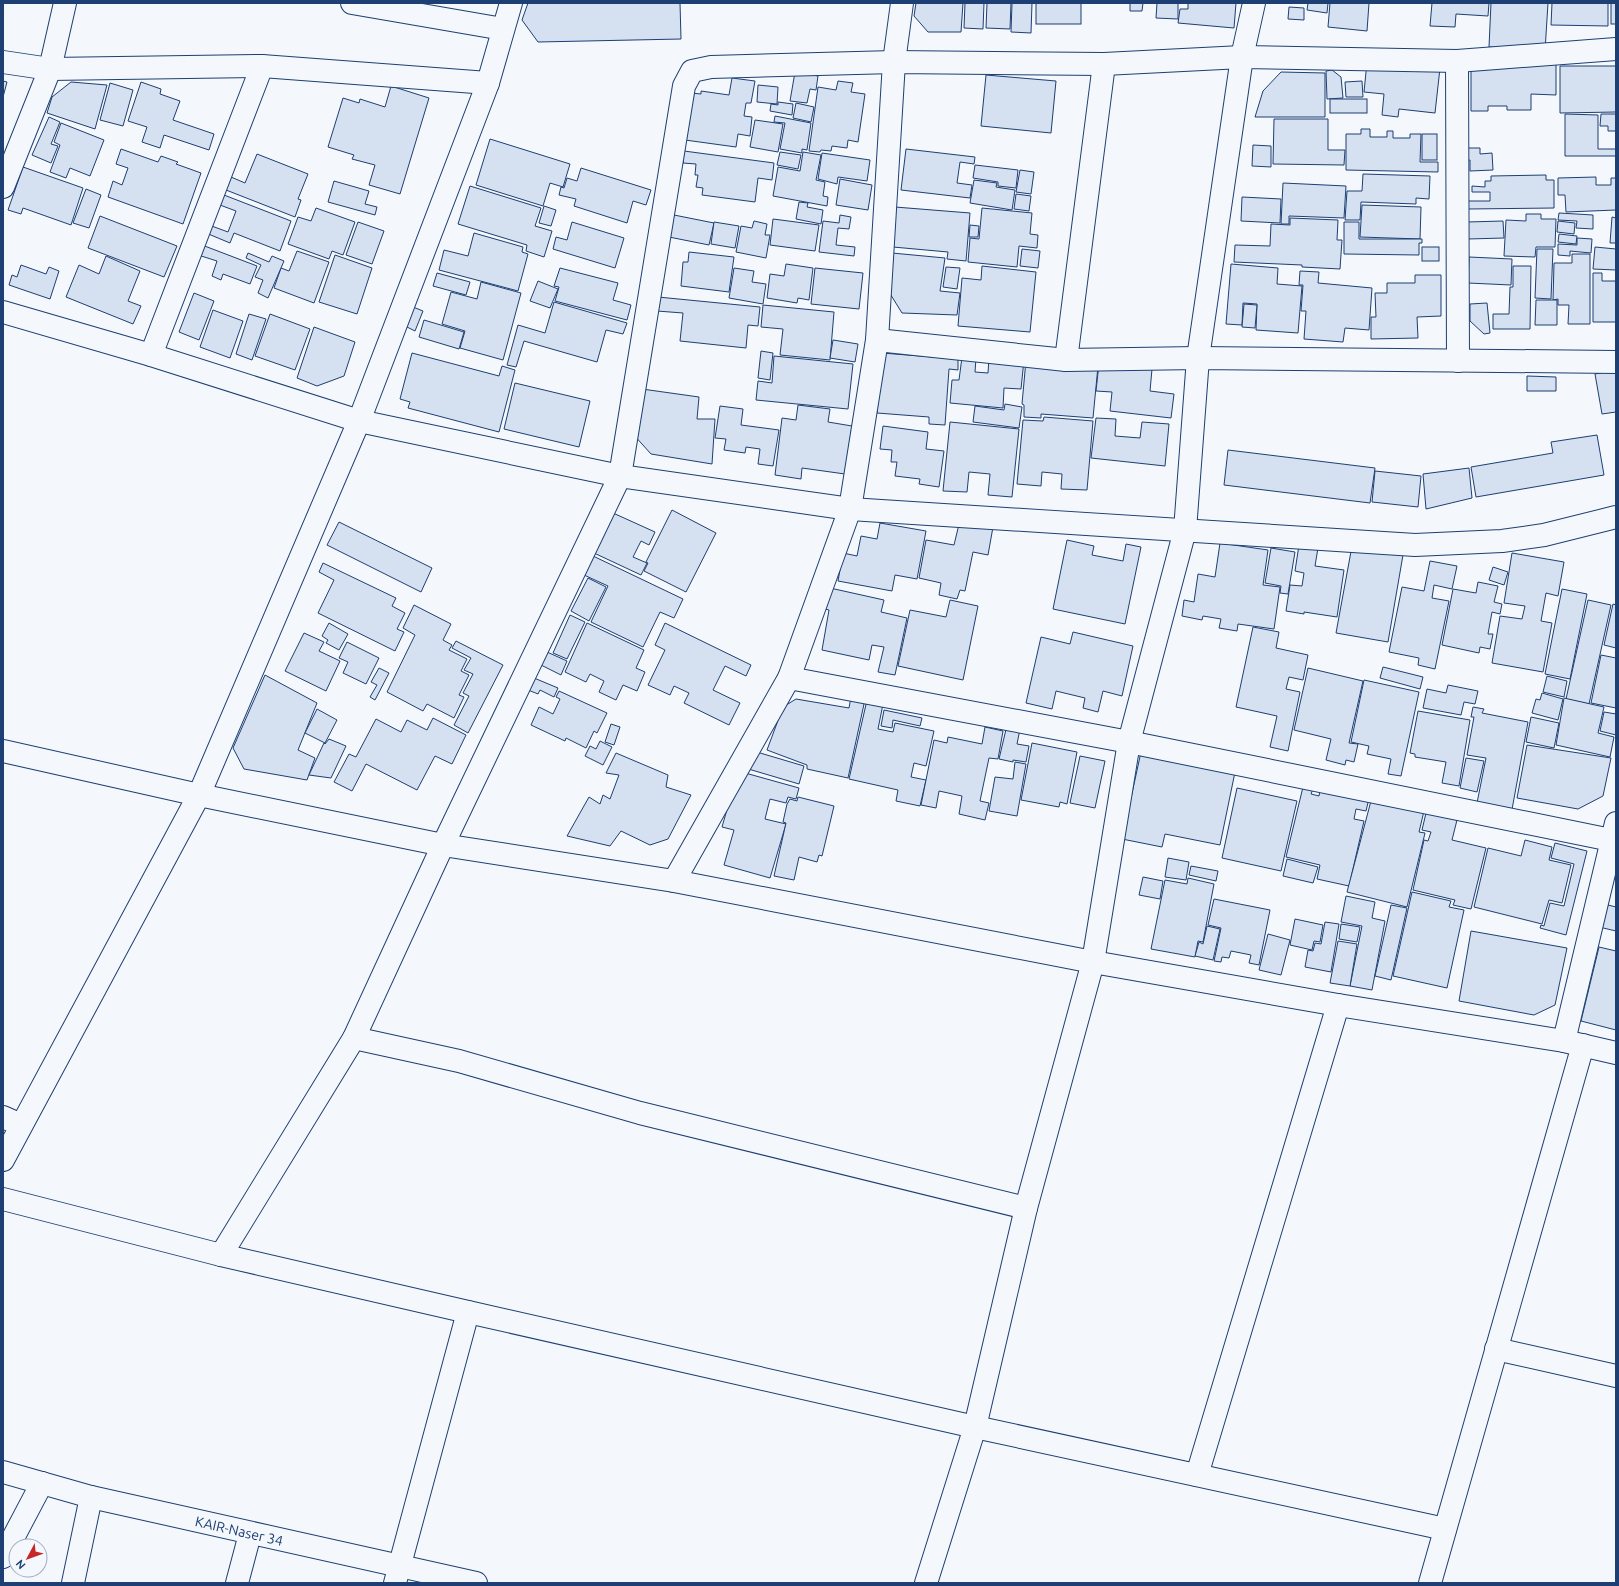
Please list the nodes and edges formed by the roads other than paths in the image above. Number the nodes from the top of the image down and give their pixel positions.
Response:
1 (64, 3) edge
2 (352, 3) edge
3 (511, 3) edge
4 (902, 3) edge
5 (1254, 3) edge
6 (503, 29) junction
7 (1616, 49) edge
8 (1242, 57) junction
9 (1457, 61) junction
10 (3, 62) edge
11 (894, 62) junction
12 (1104, 64) junction
13 (262, 66) junction
14 (50, 69) junction
15 (488, 83) junction
16 (3, 187) edge
17 (3, 312) edge
18 (877, 340) junction
19 (151, 355) junction
20 (1198, 358) junction
21 (1066, 360) junction
22 (1458, 361) junction
23 (1616, 362) edge
24 (358, 420) junction
25 (620, 476) junction
26 (850, 509) junction
27 (1616, 517) edge
28 (1185, 530) junction
29 (789, 678) junction
30 (1129, 742) junction
31 (3, 751) edge
32 (199, 795) junction
33 (1615, 835) edge
34 (442, 845) junction
35 (674, 881) junction
36 (1094, 962) junction
37 (1338, 1005) junction
38 (354, 1038) junction
39 (1573, 1043) junction
40 (1616, 1053) edge
41 (12, 1121) edge
42 (3, 1160) edge
43 (3, 1199) edge
44 (1026, 1208) junction
45 (221, 1255) junction
46 (468, 1312) junction
47 (1496, 1349) junction
48 (1616, 1376) edge
49 (975, 1427) junction
50 (3, 1472) edge
51 (1197, 1475) junction
52 (42, 1483) junction
53 (91, 1497) junction
54 (1445, 1529) junction
55 (250, 1534) junction
56 (3, 1557) edge
57 (397, 1574) edge
58 (73, 1583) edge
59 (237, 1583) edge
60 (476, 1583) edge
61 (926, 1583) edge
62 (1430, 1583) edge

1 - 14 street
2 - 6 street
3 - 6 street
4 - 11 street
5 - 8 street
6 - 15 street
7 - 9 street
8 - 9 street
8 - 12 street
8 - 20 street
9 - 22 street
10 - 14 street
11 - 12 street
11 - 18 street
11 - 25 street
12 - 21 street
13 - 14 street
13 - 15 street
13 - 19 street
14 - 16 street
15 - 24 street
17 - 19 street
18 - 21 street
18 - 26 street
19 - 24 street
20 - 21 street
20 - 22 street
20 - 28 street
22 - 23 street
24 - 25 street
24 - 32 street
25 - 26 street
25 - 34 street
26 - 28 street
26 - 29 street
27 - 28 street
28 - 30 street
29 - 30 street
29 - 35 street
30 - 33 street
30 - 36 street
31 - 32 street
32 - 34 street
32 - 41 street
33 - 39 street
34 - 35 street
34 - 38 street
35 - 36 street
36 - 37 street
36 - 44 street
37 - 39 street
37 - 51 street
38 - 44 street
38 - 45 street
39 - 40 street
39 - 47 street
41 - 42 street
43 - 45 street
44 - 49 street
45 - 46 street
46 - 49 street
46 - 57 street
47 - 48 street
47 - 54 street
49 - 51 street
49 - 61 street
50 - 52 street, KAIR-Naser 34
51 - 54 street
52 - 53 street, KAIR-Naser 34
52 - 56 street
53 - 55 street, KAIR-Naser 34
53 - 58 street
54 - 62 street
55 - 57 street, KAIR-Naser 34
55 - 59 street
57 - 60 street, KAIR-Naser 34

